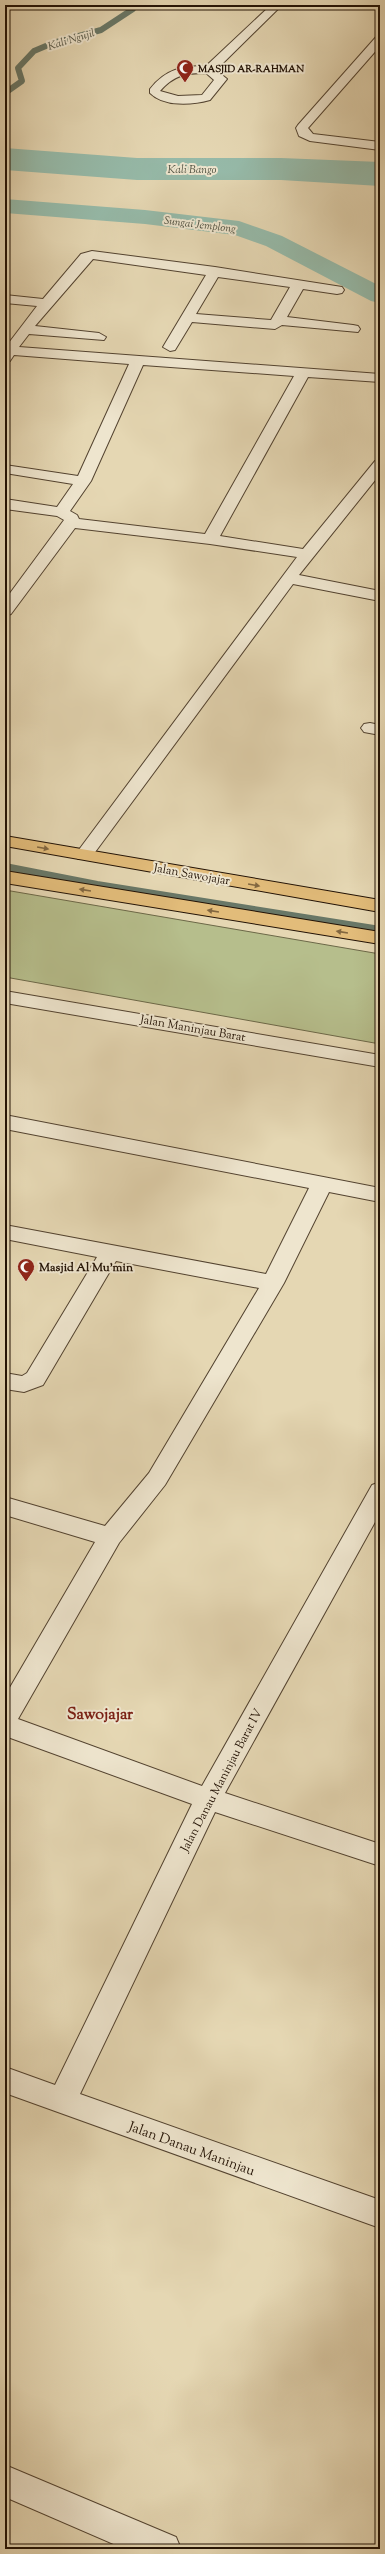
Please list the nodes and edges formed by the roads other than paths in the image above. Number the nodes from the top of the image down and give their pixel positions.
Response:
1 (277, 5) edge
2 (380, 39) edge
3 (209, 70) junction
4 (380, 146) edge
5 (215, 271) junction
6 (299, 284) junction
7 (337, 290) dead end
8 (5, 299) edge
9 (46, 303) junction
10 (187, 316) junction
11 (278, 320) junction
12 (353, 329) dead end
13 (25, 330) junction
14 (99, 337) dead end
15 (170, 347) dead end
16 (8, 355) edge
17 (138, 360) junction
18 (304, 373) junction
19 (380, 378) edge
20 (379, 466) edge
21 (5, 469) edge
22 (83, 481) junction
23 (5, 504) edge
24 (66, 518) junction
25 (210, 539) junction
26 (307, 554) junction
27 (289, 578) junction
28 (380, 596) edge
29 (5, 611) edge
30 (5, 841) edge
31 (84, 855) junction
32 (5, 877) edge
33 (380, 906) edge
34 (380, 938) edge
35 (5, 997) edge
36 (380, 1061) edge
37 (5, 1122) edge
38 (322, 1184) junction
39 (380, 1195) edge
40 (5, 1232) edge
41 (111, 1251) junction
42 (273, 1283) junction
43 (5, 1381) edge
44 (380, 1491) edge
45 (5, 1506) edge
46 (110, 1537) junction
47 (5, 1719) edge
48 (5, 1725) edge
49 (208, 1799) junction
50 (380, 1855) edge
51 (5, 2080) edge
52 (62, 2101) junction
53 (380, 2214) edge
54 (5, 2481) edge
55 (164, 2549) edge

1 - 3 street
2 - 4 street
3 - 3 street
5 - 6 street
5 - 9 street
5 - 10 street
6 - 7 street
6 - 11 street
8 - 9 street
9 - 13 street
10 - 11 street
10 - 15 street
11 - 12 street
13 - 14 street
13 - 16 street
16 - 17 street
17 - 18 street
17 - 22 street
18 - 19 street
18 - 25 street
20 - 26 street
21 - 22 street
22 - 24 street
23 - 24 street
24 - 25 street
24 - 29 street
25 - 26 street
26 - 27 street
27 - 28 street
27 - 31 street
30 -> 31 main road, Jalan Sawojajar
31 -> 33 main road, Jalan Sawojajar
34 -> 32 main road
35 - 36 street, Jalan Maninjau Barat
37 - 38 street
38 - 39 street
38 - 42 street
40 - 41 street
41 - 42 street
41 - 43 street
42 - 46 street
44 - 49 street, Jalan Danau Maninjau Barat IV
45 - 46 street
46 - 47 street
48 - 49 street
49 - 50 street
49 - 52 street, Jalan Danau Maninjau Barat IV
51 - 52 street, Jalan Danau Maninjau
52 - 53 street, Jalan Danau Maninjau
54 - 55 street

